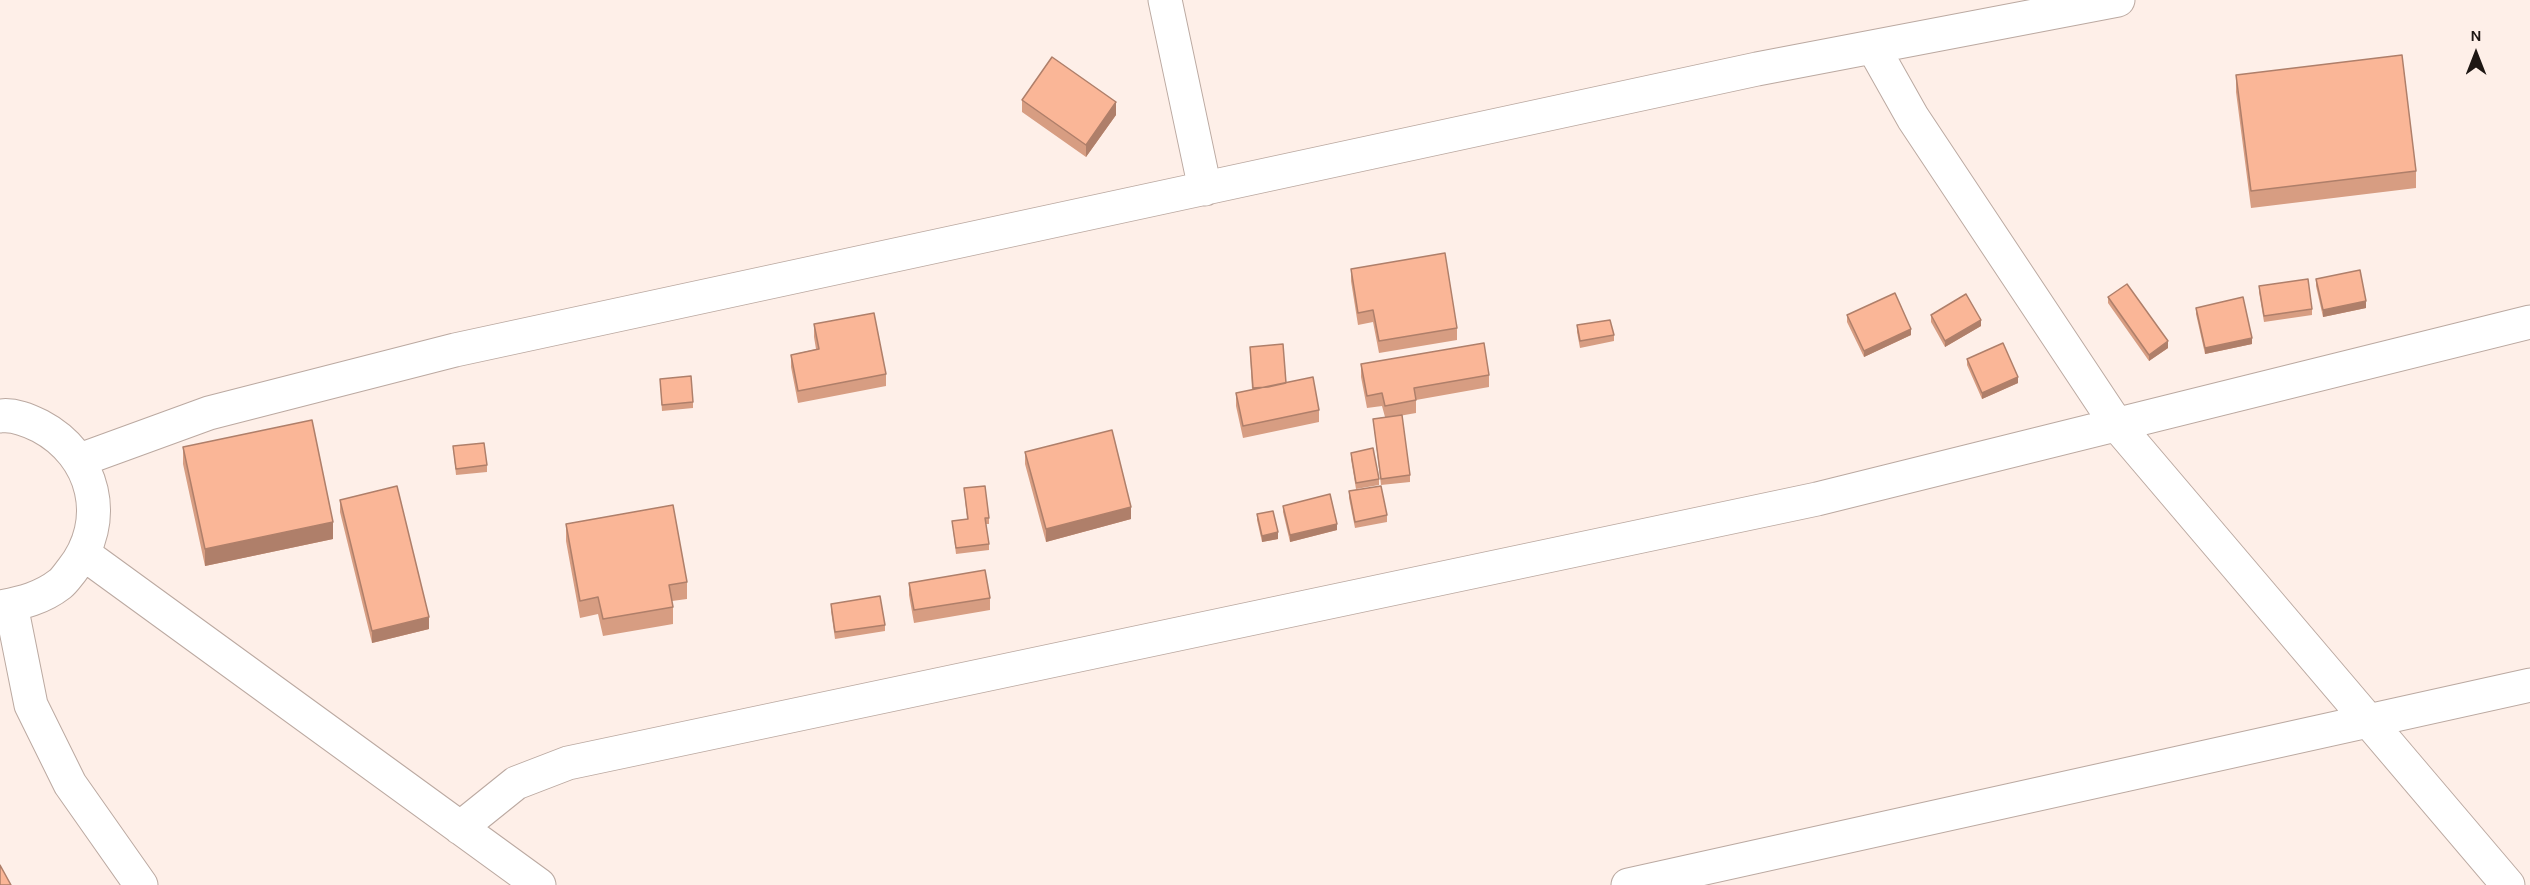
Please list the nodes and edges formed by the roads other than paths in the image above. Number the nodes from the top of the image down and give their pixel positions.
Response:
1 (1165, 0) edge
2 (2118, 0) edge
3 (1873, 47) junction
4 (1205, 189) junction
5 (2530, 322) edge
6 (0, 416) edge
7 (2117, 425) junction
8 (80, 460) junction
9 (84, 554) junction
10 (5, 606) edge
11 (2530, 685) edge
12 (2367, 720) junction
13 (460, 828) junction
14 (141, 885) edge
15 (539, 885) edge
16 (1628, 885) edge
17 (2508, 885) edge

1 - 4 street
2 - 3 street
3 - 4 street
3 - 7 street
4 - 8 street
5 - 7 street
6 - 8 street
7 - 12 street
7 - 13 street
8 - 9 street
9 - 10 street
9 - 13 street
10 - 14 street
11 - 12 street
12 - 16 street
12 - 17 street
13 - 15 street

